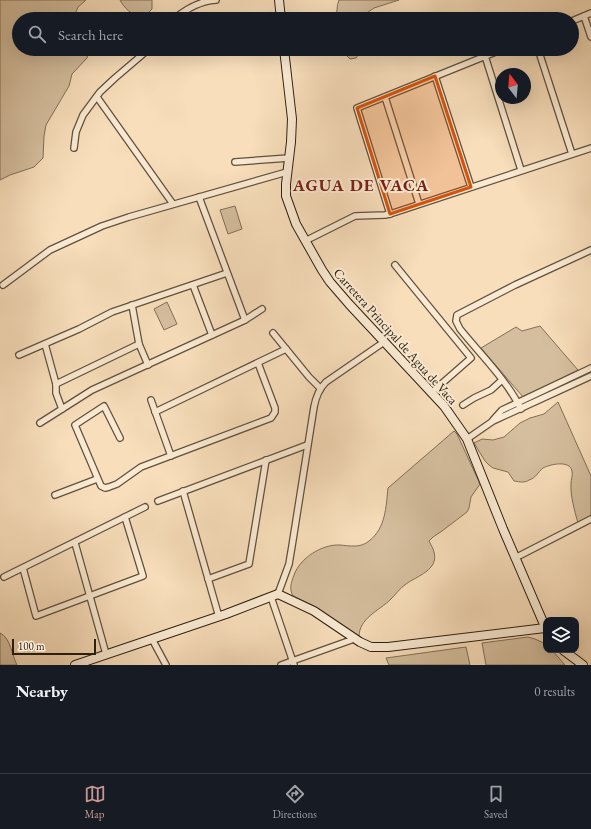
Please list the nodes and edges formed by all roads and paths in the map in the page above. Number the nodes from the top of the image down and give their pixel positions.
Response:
1 (216, 0) edge
2 (279, 0) edge
3 (182, 12) edge
4 (280, 12) edge
5 (591, 13) edge
6 (584, 16) junction
7 (579, 18) edge
8 (591, 38) edge
9 (141, 56) edge
10 (285, 56) edge
11 (485, 56) joint
12 (540, 56) edge
13 (435, 76) junction
14 (96, 97) junction
15 (385, 97) junction
16 (74, 148) dead end
17 (591, 148) edge
18 (572, 154) junction
19 (289, 158) junction
20 (235, 162) dead end
21 (521, 170) junction
22 (287, 172) junction
23 (471, 187) junction
24 (199, 197) junction
25 (173, 204) junction
26 (419, 204) junction
27 (390, 214) junction
28 (305, 241) junction
29 (591, 250) edge
30 (395, 264) dead end
31 (227, 273) junction
32 (3, 285) dead end
33 (192, 285) junction
34 (132, 305) junction
35 (262, 309) dead end
36 (245, 320) junction
37 (273, 333) dead end
38 (212, 335) junction
39 (384, 342) junction
40 (45, 344) junction
41 (139, 344) junction
42 (286, 349) junction
43 (19, 355) dead end
44 (258, 363) junction
45 (148, 365) junction
46 (591, 368) edge
47 (591, 376) edge
48 (502, 380) junction
49 (56, 384) junction
50 (320, 388) junction
51 (431, 393) junction
52 (151, 400) dead end
53 (518, 403) junction
54 (463, 405) dead end
55 (62, 409) junction
56 (521, 409) junction
57 (155, 412) junction
58 (493, 421) junction
59 (40, 423) dead end
60 (120, 438) dead end
61 (467, 439) junction
62 (308, 445) junction
63 (171, 456) junction
64 (266, 460) junction
65 (97, 479) junction
66 (183, 491) junction
67 (55, 495) dead end
68 (158, 500) dead end
69 (145, 507) dead end
70 (125, 517) junction
71 (591, 519) edge
72 (75, 543) junction
73 (515, 558) junction
74 (23, 568) junction
75 (4, 578) dead end
76 (208, 579) junction
77 (89, 596) junction
78 (274, 596) junction
79 (219, 617) junction
80 (543, 623) edge
81 (543, 628) edge
82 (354, 638) junction
83 (152, 639) junction
84 (567, 653) edge
85 (106, 654) junction
86 (293, 663) edge
87 (75, 665) edge
88 (166, 665) edge
89 (281, 665) edge
90 (583, 665) edge

1 - 3 street
2 - 4 street
5 - 6 street
6 - 7 street
6 - 8 street
9 - 14 street
10 - 19 street, Carretera Principal de Agua de Vaca
11 - 13 street
11 - 21 street
12 - 18 street
13 - 15 street
13 - 23 street
14 - 16 street
14 - 25 street
15 - 26 street
15 - 27 street
17 - 18 street
18 - 21 street
19 - 20 street
19 - 22 street, Carretera Principal de Agua de Vaca
21 - 23 street
22 - 24 street
22 - 28 street, Carretera Principal de Agua de Vaca
23 - 26 street
24 - 25 street
24 - 31 street
25 - 32 street
26 - 27 street
27 - 28 street
28 - 39 street, Carretera Principal de Agua de Vaca
29 - 48 street
30 - 51 street
31 - 33 street
31 - 36 street
33 - 34 street
33 - 38 street
34 - 40 street
34 - 41 street
35 - 36 street
36 - 38 street
37 - 42 street
38 - 45 street
39 - 50 street
39 - 51 street, Carretera Principal de Agua de Vaca
40 - 43 street
40 - 49 street
41 - 45 street
41 - 49 street
42 - 44 street
42 - 50 street
44 - 57 street
44 - 63 street
45 - 55 street
46 - 53 street
47 - 56 street
48 - 53 street
48 - 54 street
49 - 55 street
50 - 62 street
51 - 61 street, Carretera Principal de Agua de Vaca
52 - 57 street
53 - 56 street
53 - 58 street
55 - 59 street
56 - 58 street
57 - 63 street
58 - 61 street
60 - 65 street
61 - 73 street, Carretera Principal de Agua de Vaca
62 - 64 street
62 - 78 street
63 - 65 street
64 - 66 street
64 - 76 street
65 - 67 street
66 - 68 street
66 - 76 street
69 - 70 street
70 - 72 street
70 - 77 street
71 - 73 street
72 - 74 street
72 - 77 street
73 - 80 street, Carretera Principal de Agua de Vaca
74 - 75 street
74 - 77 street
76 - 79 street
77 - 85 street
78 - 79 street
78 - 82 street
78 - 86 street
79 - 83 street
81 - 82 street
82 - 86 street
83 - 85 street
83 - 88 street
84 - 90 street
85 - 87 street
86 - 89 street

